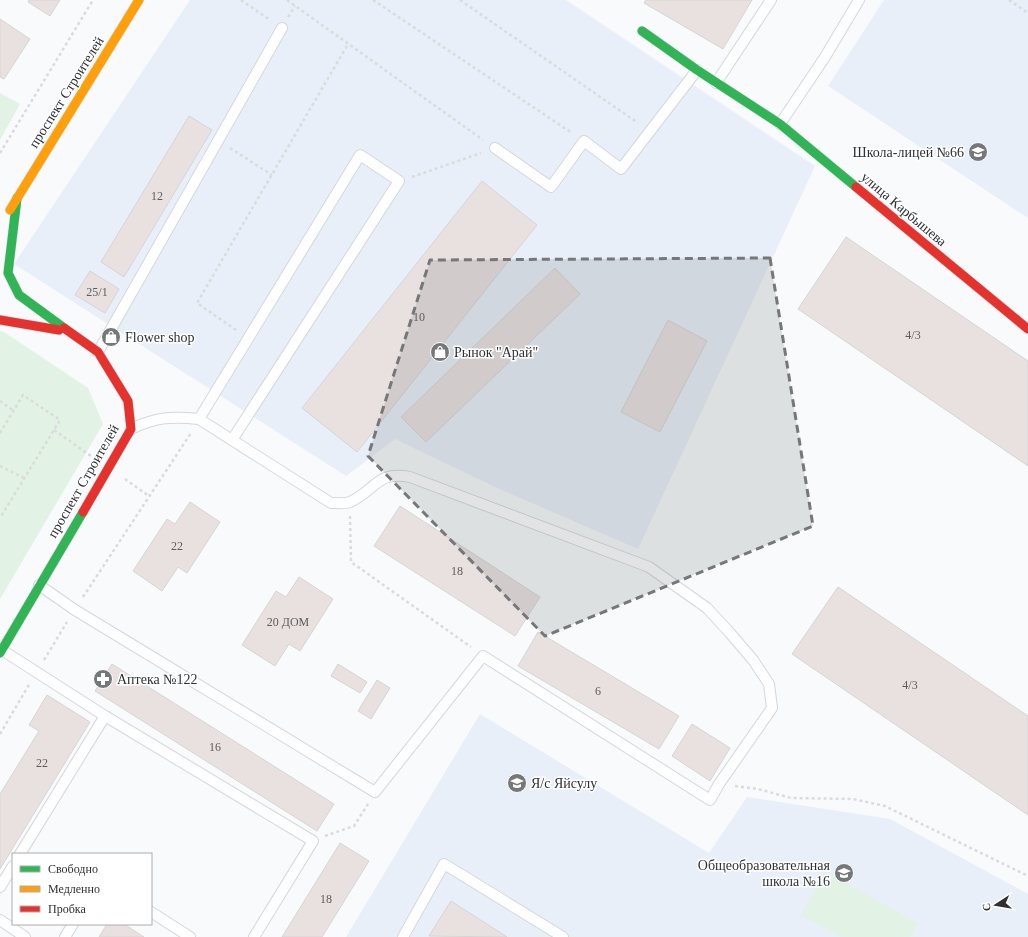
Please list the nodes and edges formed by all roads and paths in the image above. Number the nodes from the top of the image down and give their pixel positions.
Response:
1 (94, 0) edge
2 (139, 0) edge
3 (241, 0) edge
4 (287, 0) edge
5 (373, 0) edge
6 (460, 0) edge
7 (771, 0) edge
8 (859, 0) edge
9 (1010, 0) edge
10 (1028, 13) edge
11 (282, 28) joint
12 (642, 31) dead end
13 (348, 44) junction
14 (697, 70) junction
15 (716, 83) junction
16 (780, 124) junction
17 (650, 132) junction
18 (218, 140) junction
19 (584, 140) junction
20 (495, 148) junction
21 (0, 153) edge
22 (272, 175) junction
23 (400, 181) junction
24 (17, 198) junction
25 (3, 221) dead end
26 (0, 320) edge
27 (1028, 329) edge
28 (68, 332) junction
29 (248, 338) junction
30 (98, 352) junction
31 (0, 401) edge
32 (14, 411) junction
33 (200, 419) junction
34 (131, 429) junction
35 (0, 433) edge
36 (232, 440) junction
37 (0, 466) edge
38 (24, 478) junction
39 (349, 502) junction
40 (0, 518) edge
41 (39, 585) junction
42 (75, 610) junction
43 (1, 652) edge
44 (483, 656) junction
45 (36, 672) junction
46 (105, 716) junction
47 (0, 734) edge
48 (719, 784) junction
49 (375, 792) junction
50 (313, 841) junction
51 (21, 853) edge
52 (12, 868) edge
53 (1028, 876) edge
54 (0, 887) edge
55 (152, 913) edge
56 (0, 920) edge
57 (72, 925) edge
58 (24, 937) edge
59 (65, 937) edge
60 (190, 937) edge
61 (254, 937) edge
62 (403, 937) edge
63 (563, 937) edge

1 - 21 path
2 - 24 main road, проспект Строителей
3 - 11 path
4 - 13 path
5 - 19 path
6 - 17 path
7 - 15 lane
8 - 16 lane
9 - 10 path
11 - 18 lane
12 - 14 main road, улица Карбышева
13 - 20 path
13 - 22 path
14 - 15 main road, улица Карбышева
14 - 17 lane
15 - 16 main road, улица Карбышева
16 - 27 main road, улица Карбышева
17 - 19 lane
18 - 22 path
18 - 30 lane
19 - 20 lane
20 - 23 path
22 - 29 path
23 - 29 lane
23 - 36 lane
24 - 25 main road, проспект Строителей
24 - 28 main road, проспект Строителей
26 - 28 main road, проспект Строителей
28 - 30 main road, проспект Строителей
29 - 33 lane
30 - 34 main road, проспект Строителей
31 - 32 path
32 - 35 path
32 - 38 path
33 - 34 lane
33 - 36 lane
33 - 42 path
34 - 41 main road, проспект Строителей
36 - 39 lane
37 - 38 path
38 - 40 path
39 - 44 path
39 - 48 lane
41 - 42 lane
41 - 43 main road, проспект Строителей
42 - 45 path
42 - 49 lane
43 - 45 lane
44 - 48 lane
44 - 49 lane
45 - 46 lane
45 - 47 path
46 - 50 lane
46 - 51 lane
48 - 53 path
49 - 50 path
50 - 61 lane
52 - 54 lane
55 - 60 lane
56 - 58 lane
57 - 59 lane
62 - 63 lane

